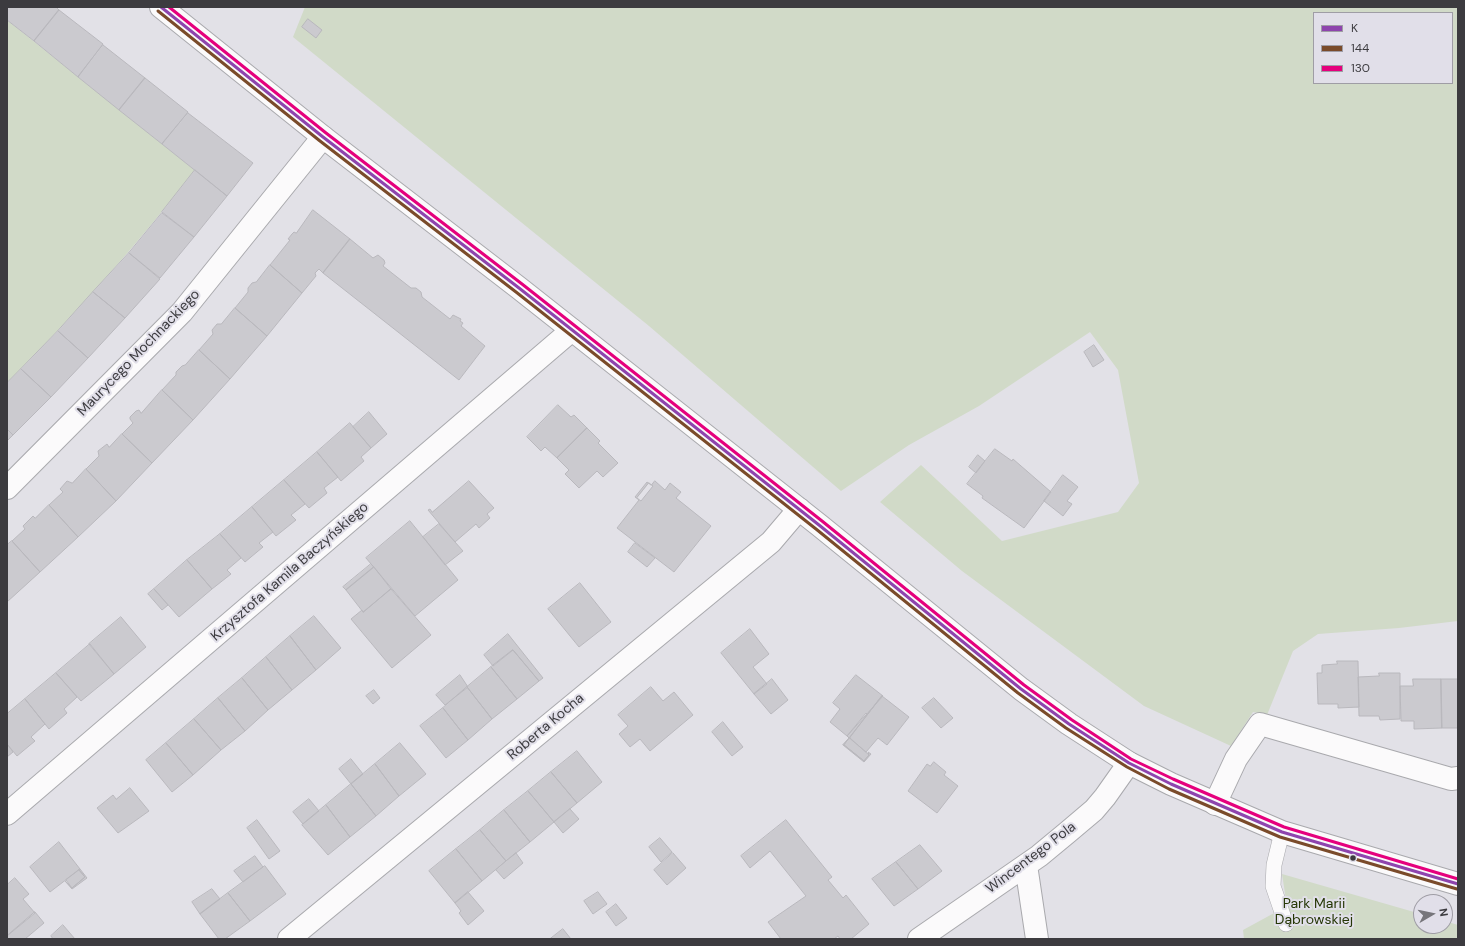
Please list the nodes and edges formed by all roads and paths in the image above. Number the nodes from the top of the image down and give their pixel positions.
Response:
1 (161, 7) edge
2 (323, 137) junction
3 (572, 330) junction
4 (7, 488) edge
5 (799, 509) junction
6 (1129, 763) junction
7 (1458, 778) edge
8 (1215, 804) junction
9 (7, 814) edge
10 (1282, 832) junction
11 (1026, 865) junction
12 (1458, 884) edge
13 (1286, 924) dead end
14 (289, 939) edge
15 (920, 939) edge
16 (1037, 939) edge

1 - 2 street
2 - 3 street
2 - 4 street, Maurycego Mochnackiego
3 - 5 street
3 - 9 street, Krzysztofa Kamila Baczyńskiego
5 - 6 street
5 - 14 street, Roberta Kocha
6 - 8 street
6 - 11 street, Wincentego Pola
7 - 8 street
8 - 10 street
10 - 12 street
10 - 13 lane
11 - 15 street, Wincentego Pola
11 - 16 street

